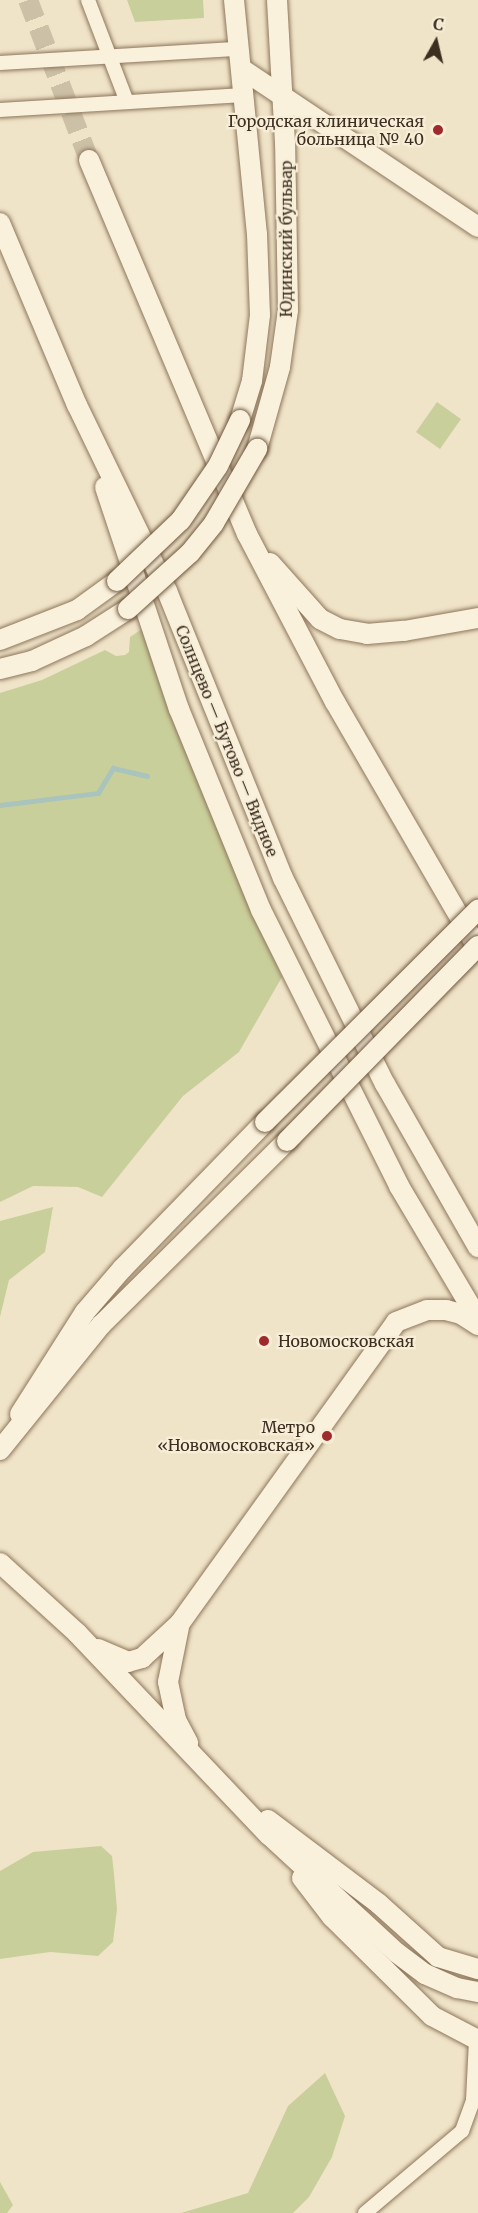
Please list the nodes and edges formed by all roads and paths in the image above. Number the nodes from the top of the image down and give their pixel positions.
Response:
1 (88, 0) edge
2 (234, 0) edge
3 (277, 0) edge
4 (239, 49) junction
5 (109, 56) junction
6 (0, 63) edge
7 (242, 69) junction
8 (244, 95) junction
9 (282, 97) junction
10 (127, 102) junction
11 (0, 110) edge
12 (88, 160) tunnel mouth
13 (0, 223) edge
14 (478, 227) edge
15 (76, 405) junction
16 (247, 534) junction
17 (478, 618) edge
18 (0, 640) edge
19 (0, 669) edge
20 (478, 910) edge
21 (478, 948) edge
22 (478, 1247) edge
23 (478, 1320) edge
24 (478, 1325) edge
25 (1, 1449) edge
26 (0, 1563) edge
27 (180, 1623) junction
28 (85, 1642) junction
29 (200, 1766) junction
30 (218, 1784) junction
31 (269, 1835) junction
32 (478, 1969) edge
33 (478, 1992) edge
34 (477, 2040) edge
35 (365, 2213) edge

1 - 5 street
2 - 4 main road, Юдинский бульвар
3 - 9 main road
4 - 5 street
4 - 7 main road, Юдинский бульвар
5 - 6 street
5 - 10 street
7 - 8 main road, Юдинский бульвар
7 - 9 main road
8 - 10 street
8 - 18 main road, Юдинский бульвар, bridge
9 - 14 main road
9 - 19 main road, Юдинский бульвар, bridge
10 - 11 street
12 - 16 main road
13 - 15 main road, Солнцево — Бутово — Видное
15 - 22 main road, Солнцево — Бутово — Видное
15 - 23 main road
16 - 17 main road
16 - 21 main road
20 - 25 main road, bridge
21 - 25 main road, bridge
24 - 27 main road
26 - 28 main road
27 - 28 main road
27 - 29 main road
28 - 29 main road
29 - 30 main road
30 - 31 main road
30 - 32 main road
31 - 33 main road
31 - 34 main road
34 - 35 street

